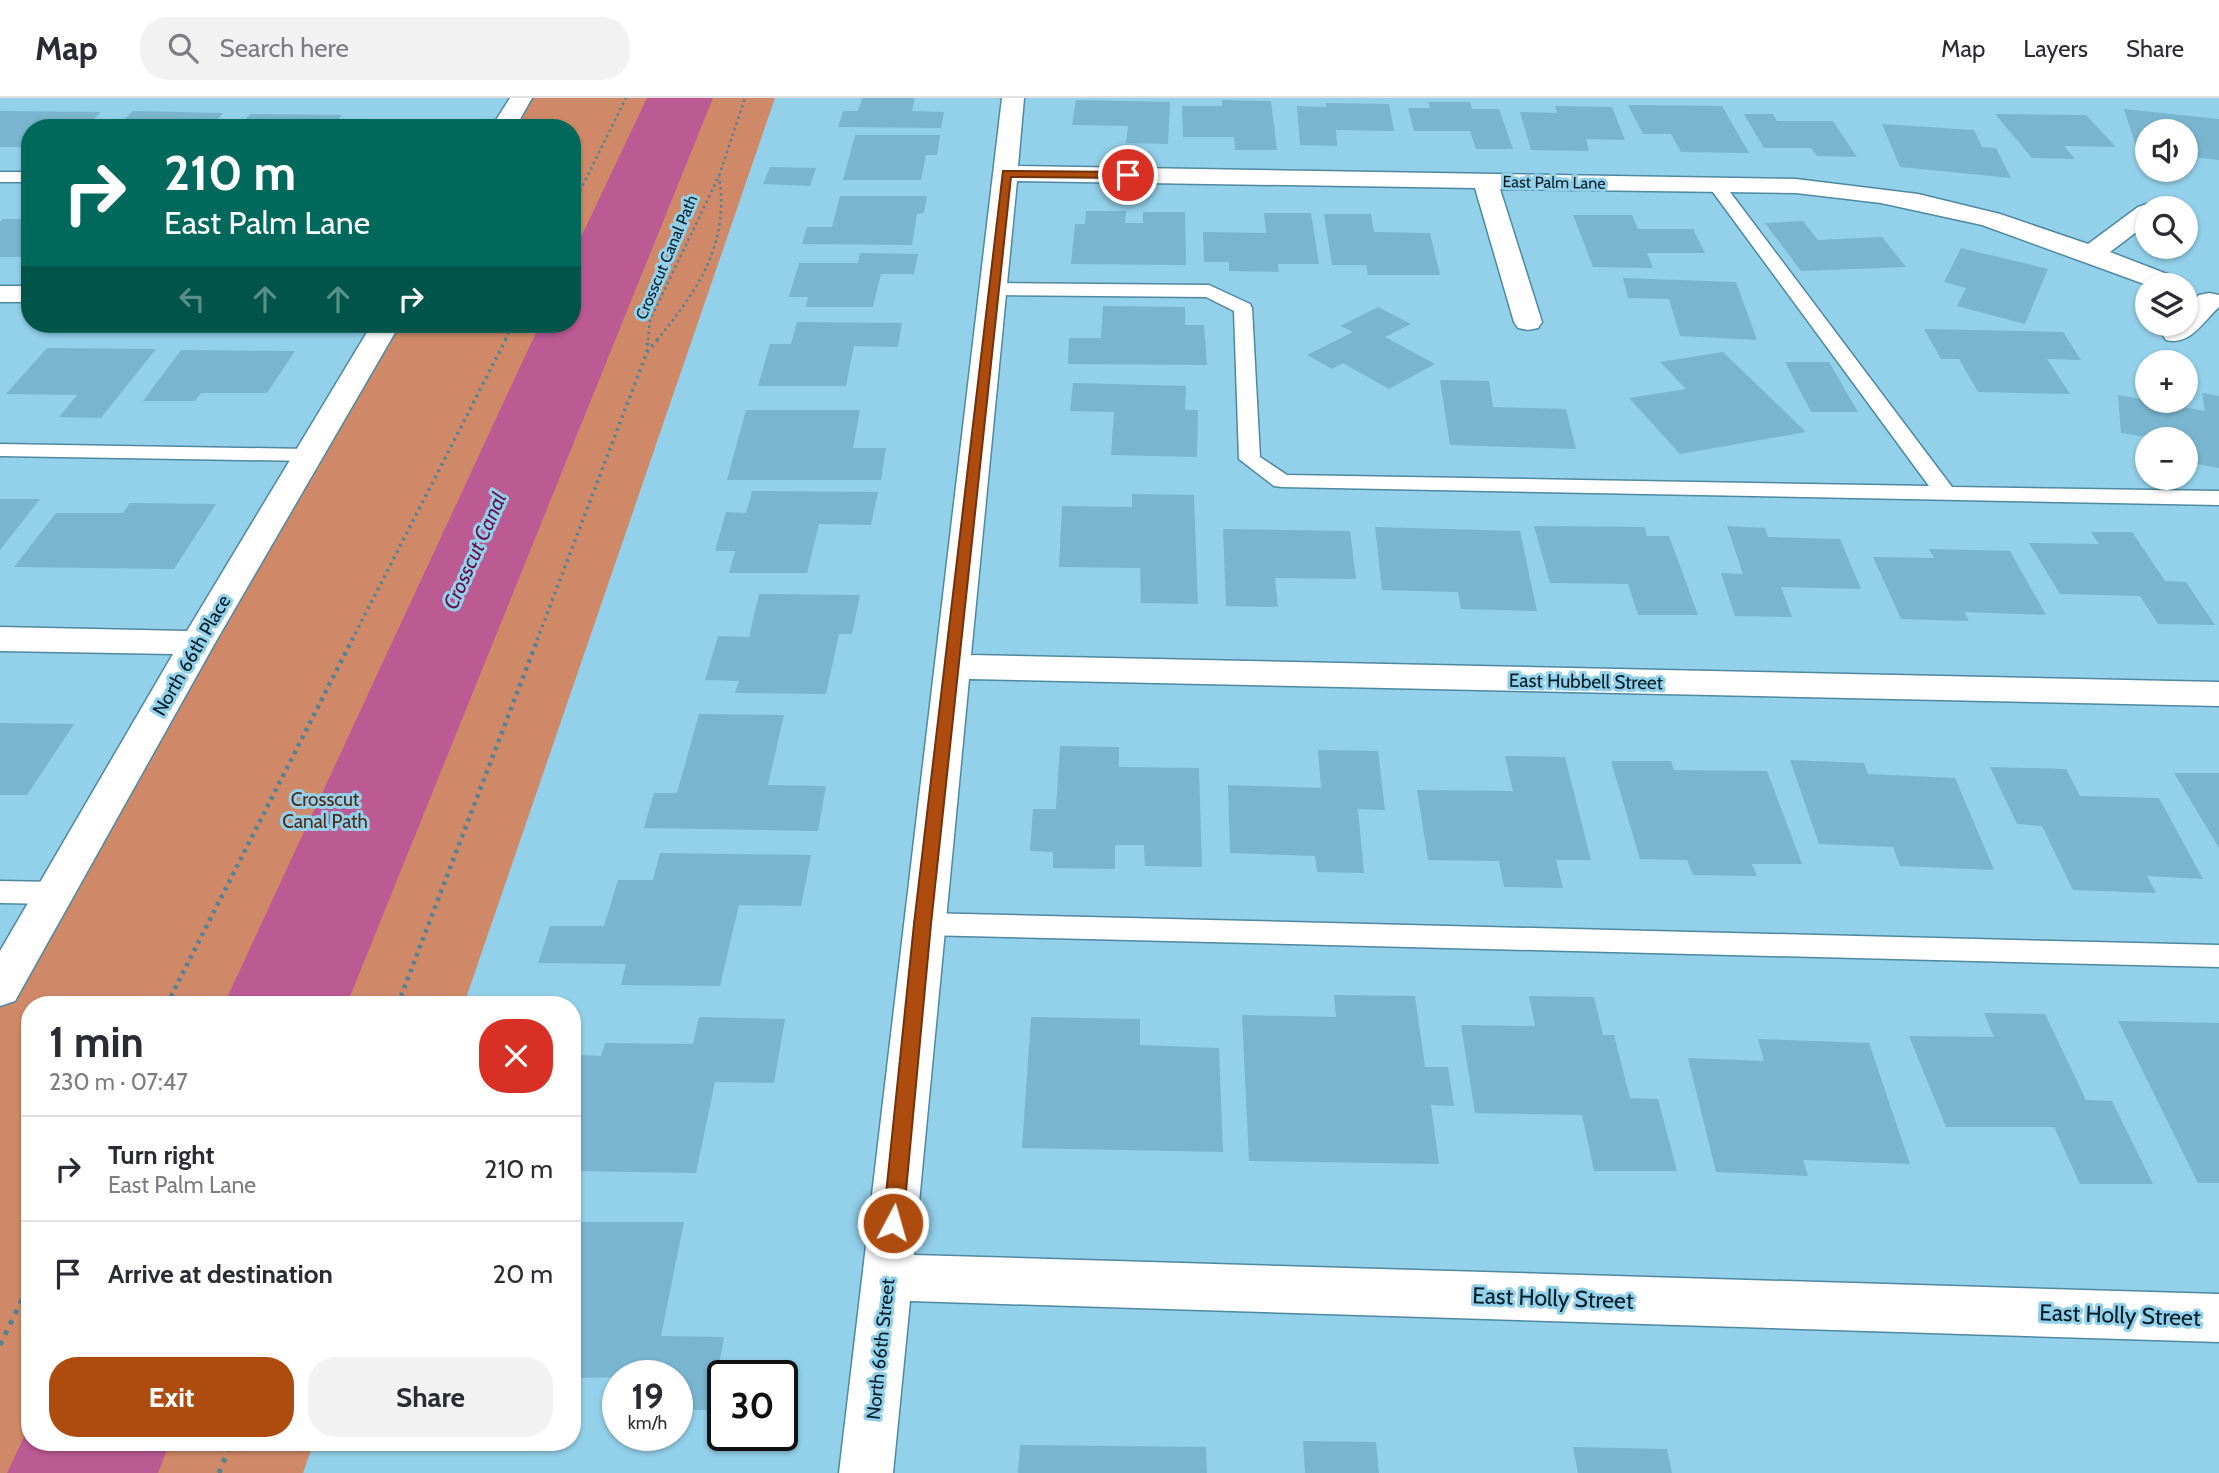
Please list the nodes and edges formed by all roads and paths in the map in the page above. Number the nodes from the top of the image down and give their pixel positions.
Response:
1 (521, 98) edge
2 (626, 98) edge
3 (745, 98) edge
4 (1013, 98) edge
5 (508, 119) edge
6 (1006, 173) junction
7 (719, 176) junction
8 (0, 177) edge
9 (21, 177) edge
10 (1486, 182) junction
11 (1715, 184) junction
12 (581, 189) edge
13 (2135, 221) edge
14 (2093, 253) junction
15 (2141, 273) edge
16 (992, 289) junction
17 (0, 294) edge
18 (21, 294) edge
19 (1528, 322) dead end
20 (381, 333) edge
21 (508, 333) edge
22 (647, 352) junction
23 (0, 450) edge
24 (309, 455) junction
25 (1944, 491) junction
26 (2219, 498) edge
27 (0, 639) edge
28 (197, 643) junction
29 (952, 667) junction
30 (2219, 694) edge
31 (0, 892) edge
32 (55, 893) junction
33 (923, 924) junction
34 (2219, 956) edge
35 (0, 989) edge
36 (171, 996) edge
37 (401, 996) edge
38 (888, 1278) junction
39 (21, 1302) edge
40 (2219, 1318) edge
41 (0, 1345) edge
42 (228, 1451) edge
43 (219, 1473) edge
44 (866, 1473) edge

1 - 5 street
2 - 12 path
3 - 7 path, Crosscut Canal Path
4 - 6 street, North 66th Street
6 - 10 street, East Palm Lane
6 - 16 street, North 66th Street
7 - 22 path, Crosscut Canal Path
7 - 22 path, Crosscut Canal Path
8 - 9 lane
10 - 11 street, East Palm Lane
10 - 19 street
11 - 14 street, East Palm Lane
11 - 25 lane
13 - 14 street
14 - 15 street, East Palm Lane
16 - 25 lane
16 - 29 street, North 66th Street
17 - 18 street
20 - 24 street, North 66th Place
21 - 36 path
22 - 37 path, Crosscut Canal Path
23 - 24 lane
24 - 28 street, North 66th Place
25 - 26 lane
27 - 28 street
28 - 32 street, North 66th Place
29 - 30 street, East Hubbell Street
29 - 33 street, North 66th Street
31 - 32 lane
32 - 35 street, North 66th Place
33 - 34 lane
33 - 38 street, North 66th Street
38 - 40 street, East Holly Street
38 - 44 street, North 66th Street
39 - 41 path
42 - 43 path

